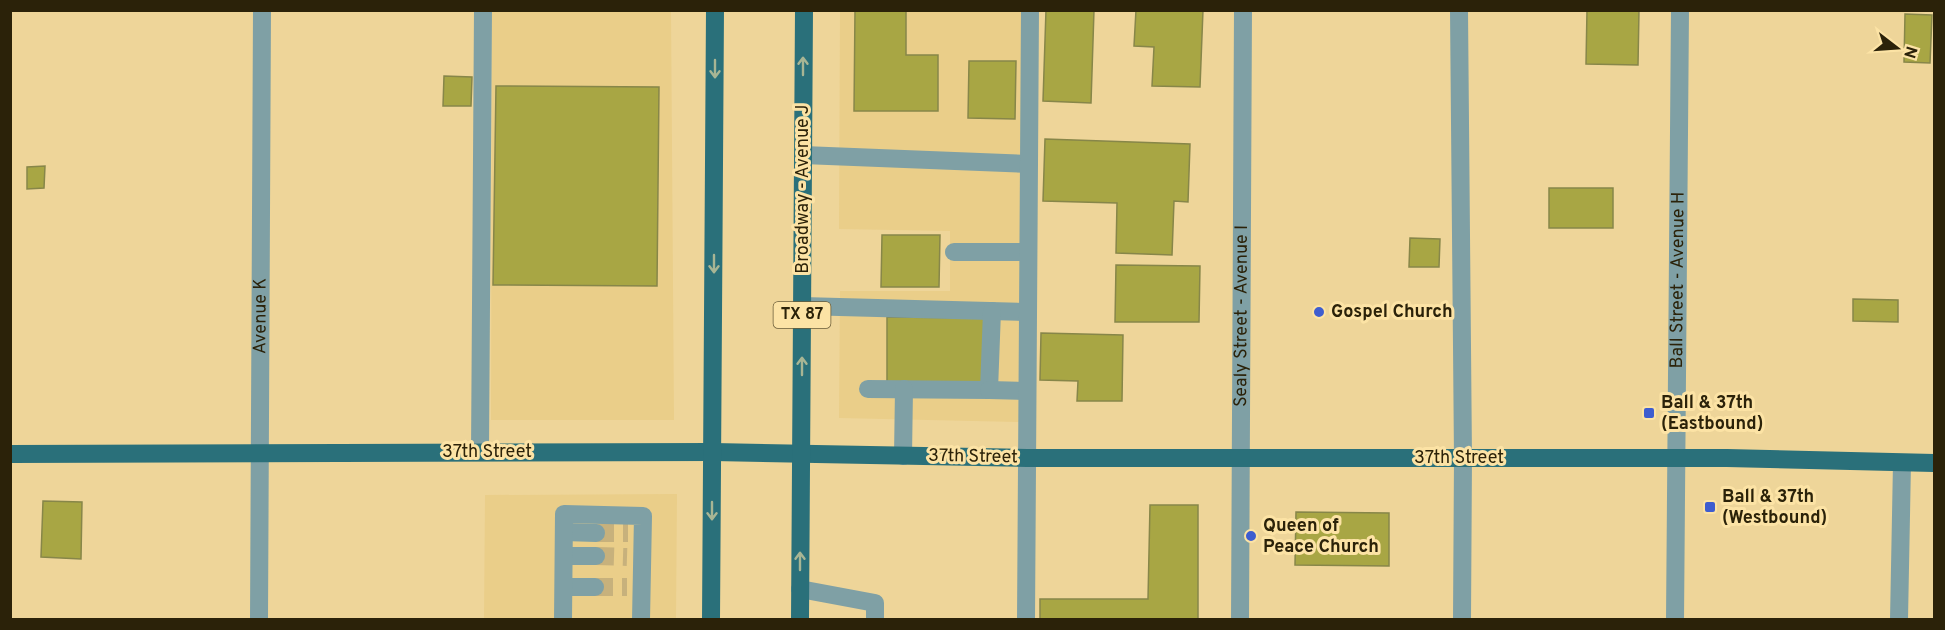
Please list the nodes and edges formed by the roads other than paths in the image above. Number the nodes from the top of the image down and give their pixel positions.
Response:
1 (262, 10) edge
2 (483, 10) edge
3 (715, 10) edge
4 (804, 10) edge
5 (1030, 10) edge
6 (1243, 10) edge
7 (1459, 10) edge
8 (1680, 10) edge
9 (803, 155) junction
10 (1029, 164) junction
11 (954, 252) dead end
12 (1028, 252) junction
13 (802, 306) junction
14 (992, 311) junction
15 (1028, 312) junction
16 (868, 389) dead end
17 (904, 389) junction
18 (989, 390) junction
19 (1027, 391) junction
20 (480, 452) junction
21 (712, 452) junction
22 (10, 453) edge
23 (260, 453) junction
24 (801, 454) junction
25 (903, 456) junction
26 (1027, 458) junction
27 (1241, 458) junction
28 (1676, 458) junction
29 (1463, 459) junction
30 (1902, 463) junction
31 (1935, 464) edge
32 (564, 532) junction
33 (596, 532) tunnel mouth
34 (564, 556) junction
35 (596, 556) tunnel mouth
36 (564, 587) junction
37 (595, 587) tunnel mouth
38 (800, 589) junction
39 (258, 620) edge
40 (563, 620) edge
41 (641, 620) edge
42 (711, 620) edge
43 (800, 620) edge
44 (875, 620) edge
45 (1026, 620) edge
46 (1240, 620) edge
47 (1462, 620) edge
48 (1675, 620) edge
49 (1899, 620) edge

1 - 23 street, Avenue K
2 - 20 street
3 -> 21 main road
9 -> 4 main road, Broadway - Avenue J / TX 87
5 - 10 street
6 - 27 street, Sealy Street - Avenue I
7 - 29 street
8 - 28 street, Ball Street - Avenue H
9 - 10 street
9 - 13 main road, Broadway - Avenue J / TX 87
10 - 12 street
11 - 12 street
12 - 15 street
13 - 14 street
24 -> 13 main road, Broadway - Avenue J / TX 87
14 - 15 street
14 - 18 street
15 - 19 street
16 - 17 street
17 - 18 street
17 - 25 street
18 - 19 street
19 - 26 street
20 - 21 main road, 37th Street
20 - 23 main road, 37th Street
21 - 24 main road, 37th Street
21 -> 42 main road
22 - 23 main road, 37th Street
23 - 39 street, Avenue K
24 - 25 main road, 37th Street
38 -> 24 main road, Broadway - Avenue J / TX 87
25 - 26 main road, 37th Street
26 - 27 main road, 37th Street
26 - 45 street
27 - 29 main road, 37th Street
27 - 46 street, Sealy Street - Avenue I
28 - 29 main road, 37th Street
28 - 30 main road, 37th Street
28 - 48 street, Ball Street - Avenue H
29 - 47 street
30 - 31 main road, 37th Street
30 - 49 street
32 - 33 street
32 - 34 street
32 - 41 street
34 - 35 street
34 - 36 street
36 - 37 street
36 - 40 street
38 - 43 main road, Broadway - Avenue J / TX 87
38 - 44 street

